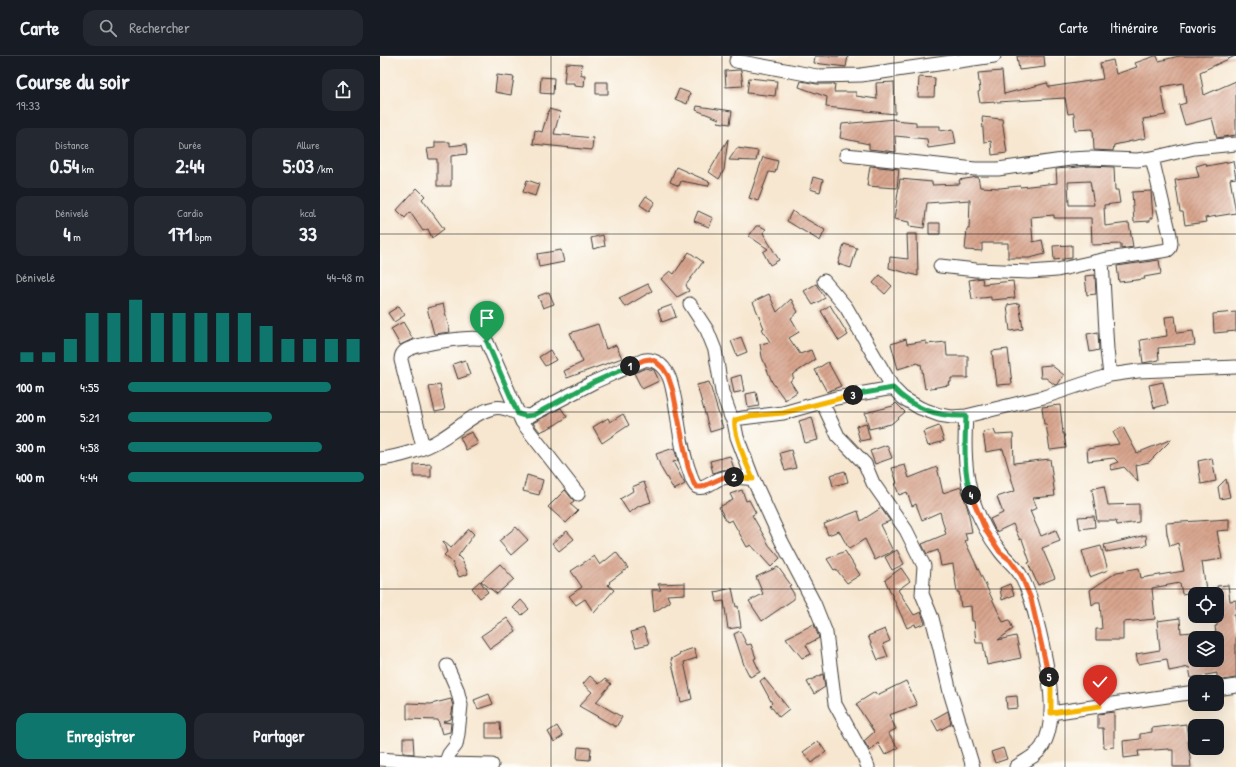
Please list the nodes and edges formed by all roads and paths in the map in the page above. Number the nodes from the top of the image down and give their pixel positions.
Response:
1 (994, 56) edge
2 (736, 61) dead end
3 (1236, 144) edge
4 (846, 155) dead end
5 (1152, 158) junction
6 (1102, 260) junction
7 (940, 266) dead end
8 (824, 281) dead end
9 (690, 304) dead end
10 (1236, 367) edge
11 (1110, 375) junction
12 (893, 388) junction
13 (822, 402) junction
14 (518, 414) junction
15 (966, 416) junction
16 (734, 422) junction
17 (423, 447) junction
18 (380, 459) edge
19 (753, 479) junction
20 (578, 494) dead end
21 (447, 666) dead end
22 (1236, 686) edge
23 (1224, 688) edge
24 (1188, 693) edge
25 (1051, 713) junction
26 (380, 759) edge
27 (445, 764) junction
28 (492, 765) dead end
29 (868, 767) edge
30 (973, 767) edge
31 (1016, 767) edge

1 - 2 street
3 - 5 street
4 - 5 street
5 - 6 street
6 - 7 street
6 - 11 street
8 - 12 street
9 - 16 street
10 - 11 street
11 - 15 street
12 - 13 street
12 - 15 street
13 - 16 street
13 - 30 street
14 - 17 street
14 - 17 street
14 - 19 street
14 - 20 street
15 - 25 street
16 - 19 street
17 - 18 street
19 - 29 street
21 - 27 street
22 - 23 street
24 - 25 street
25 - 31 street
26 - 27 street
27 - 28 street

